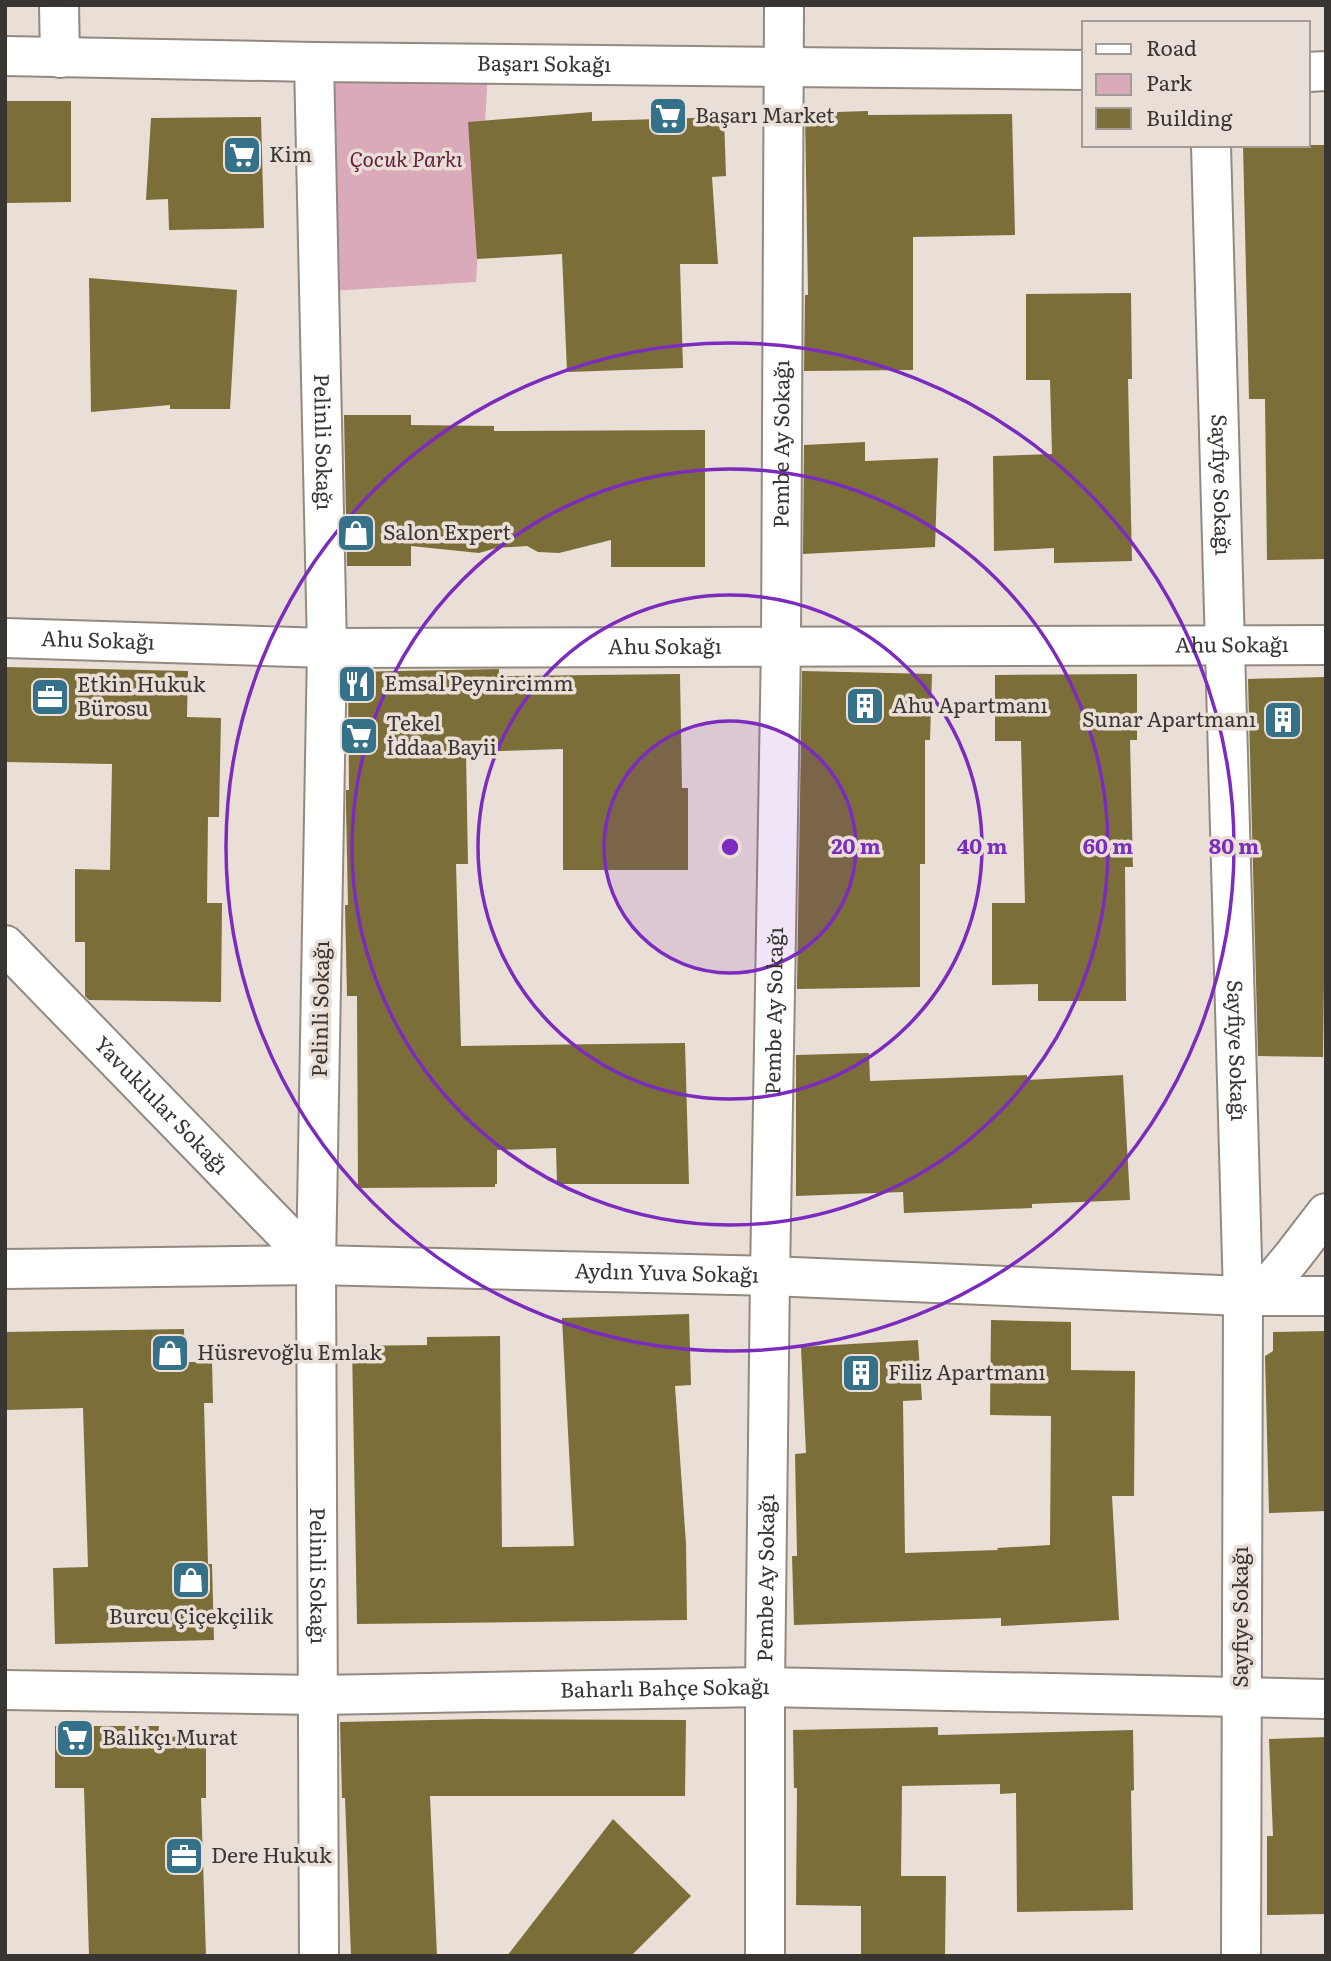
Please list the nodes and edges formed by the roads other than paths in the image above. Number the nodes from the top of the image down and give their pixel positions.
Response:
1 (59, 5) edge
2 (784, 5) edge
3 (5, 56) edge
4 (60, 58) junction
5 (314, 62) junction
6 (783, 65) junction
7 (1082, 70) edge
8 (1212, 147) edge
9 (5, 638) edge
10 (782, 645) junction
11 (1326, 645) edge
12 (1226, 646) junction
13 (327, 648) junction
14 (5, 945) edge
15 (1326, 1213) edge
16 (316, 1265) junction
17 (5, 1269) edge
18 (770, 1276) junction
19 (1251, 1296) junction
20 (1326, 1296) edge
21 (765, 1688) junction
22 (5, 1690) edge
23 (318, 1695) junction
24 (1241, 1697) junction
25 (1326, 1699) edge
26 (319, 1956) edge
27 (765, 1956) edge
28 (1241, 1956) edge

1 - 4 street
2 - 6 street, Pembe Ay Sokağı
3 - 4 street, Başarı Sokağı
4 - 5 street, Başarı Sokağı
5 - 6 street, Başarı Sokağı
5 - 13 street, Pelinli Sokağı
6 - 7 street, Başarı Sokağı
6 - 10 street, Pembe Ay Sokağı
8 - 12 street, Sayfiye Sokağı
9 - 13 street, Ahu Sokağı
10 - 12 street, Ahu Sokağı
10 - 13 street, Ahu Sokağı
10 - 18 street, Pembe Ay Sokağı
11 - 12 street, Ahu Sokağı
12 - 19 street, Sayfiye Sokağı
13 - 16 street, Pelinli Sokağı
14 - 16 street, Yavuklular Sokağı
15 - 19 street
16 - 17 street, Aydın Yuva Sokağı
16 - 18 street, Aydın Yuva Sokağı
16 - 23 street, Pelinli Sokağı
18 - 19 street, Aydın Yuva Sokağı
18 - 21 street, Pembe Ay Sokağı
19 - 20 street, Aydın Yuva Sokağı
19 - 24 street, Sayfiye Sokağı
21 - 23 street, Baharlı Bahçe Sokağı
21 - 24 street, Baharlı Bahçe Sokağı
21 - 27 street, Pembe Ay Sokağı
22 - 23 street, Baharlı Bahçe Sokağı
23 - 26 street, Pelinli Sokağı
24 - 25 street, Baharlı Bahçe Sokağı
24 - 28 street, Sayfiye Sokağı

